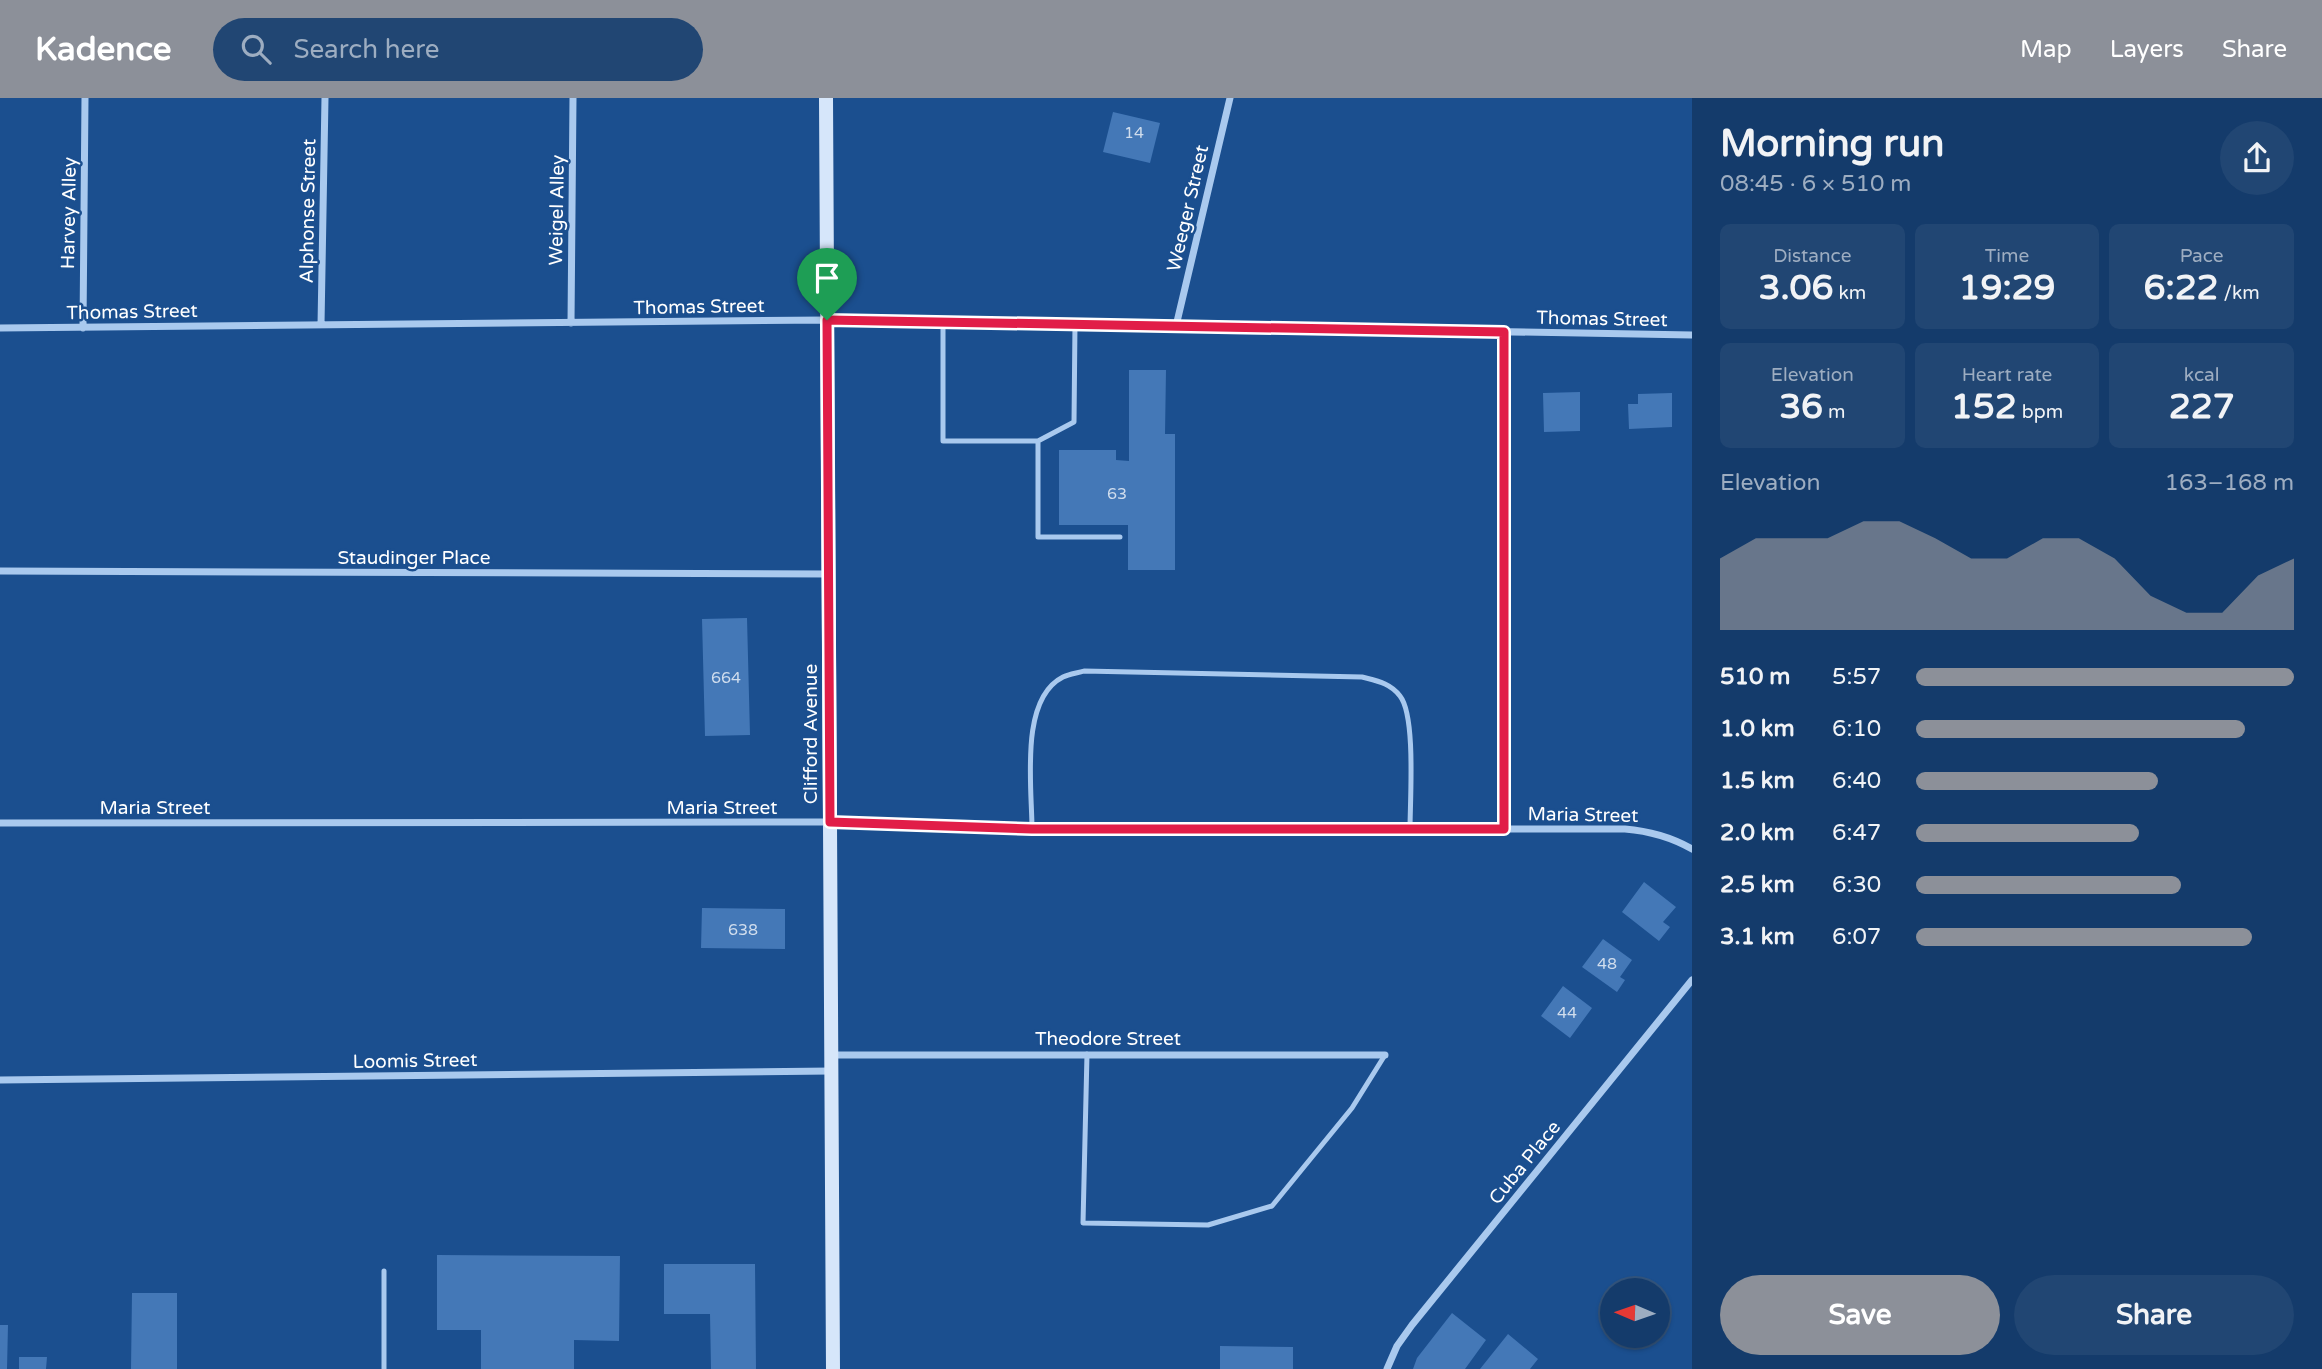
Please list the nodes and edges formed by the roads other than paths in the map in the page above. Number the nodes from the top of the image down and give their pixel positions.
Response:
1 (85, 98) edge
2 (325, 98) edge
3 (573, 98) edge
4 (826, 98) edge
5 (1230, 98) edge
6 (827, 320) junction
7 (943, 322) junction
8 (571, 323) junction
9 (1075, 324) junction
10 (321, 325) junction
11 (1176, 326) junction
12 (0, 328) edge
13 (83, 328) junction
14 (1504, 332) junction
15 (1692, 335) edge
16 (1038, 441) junction
17 (1119, 537) dead end
18 (0, 571) edge
19 (828, 574) junction
20 (830, 822) junction
21 (0, 823) edge
22 (1032, 829) junction
23 (1410, 829) junction
24 (1504, 829) junction
25 (1692, 849) edge
26 (1692, 980) edge
27 (1087, 1053) junction
28 (831, 1055) junction
29 (1385, 1055) joint
30 (831, 1071) junction
31 (0, 1080) edge
32 (384, 1271) dead end
33 (384, 1369) edge
34 (833, 1369) edge
35 (1387, 1369) edge

1 - 13 street, Harvey Alley
2 - 10 street, Alphonse Street
3 - 8 street, Weigel Alley
4 - 6 main road, Clifford Avenue
5 - 11 street, Weeger Street
6 - 7 street, Thomas Street
6 - 8 street, Thomas Street
6 - 19 main road, Clifford Avenue
7 - 9 street, Thomas Street
7 - 16 lane
8 - 10 street, Thomas Street
9 - 11 street, Thomas Street
9 - 16 lane
10 - 13 street, Thomas Street
11 - 14 street, Thomas Street
12 - 13 street, Thomas Street
14 - 15 street, Thomas Street
14 - 24 street
16 - 17 lane
18 - 19 street, Staudinger Place
19 - 20 main road, Clifford Avenue
20 - 21 street, Maria Street
20 - 22 street, Maria Street
20 - 28 main road, Clifford Avenue
22 - 23 street, Maria Street
22 - 23 lane
23 - 24 street, Maria Street
24 - 25 street, Maria Street
26 - 35 street, Cuba Place
27 - 28 street, Theodore Street
27 - 29 street, Theodore Street
27 - 29 lane
28 - 30 main road, Clifford Avenue
30 - 31 street, Loomis Street
30 - 34 main road, Clifford Avenue
32 - 33 lane

